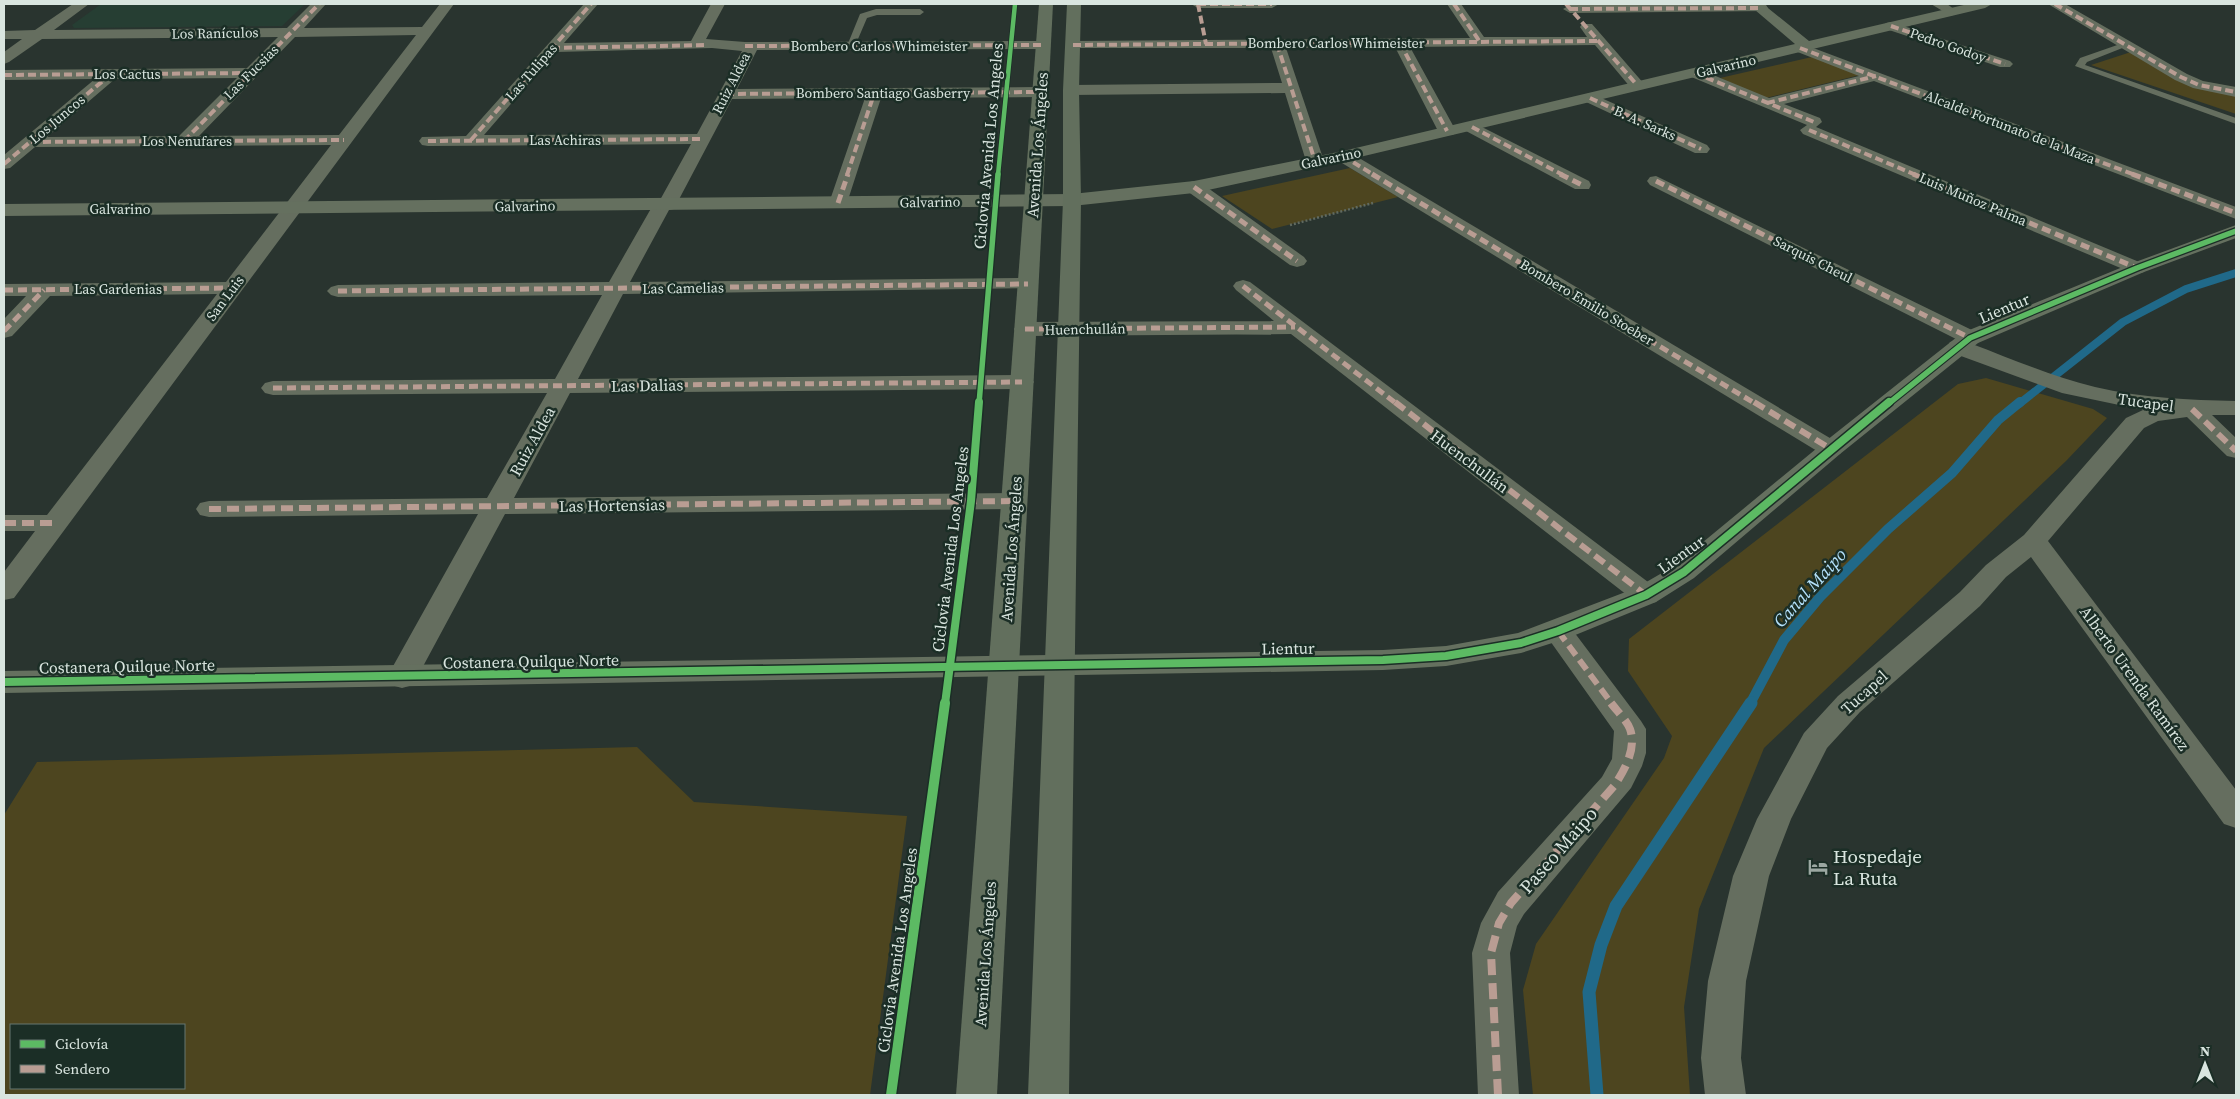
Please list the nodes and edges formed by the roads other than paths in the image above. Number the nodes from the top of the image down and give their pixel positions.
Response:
1 (82, 4) edge
2 (319, 4) edge
3 (447, 4) edge
4 (591, 4) edge
5 (718, 4) edge
6 (1046, 4) edge
7 (1074, 4) edge
8 (1198, 4) edge
9 (1272, 4) edge
10 (1454, 4) edge
11 (1938, 4) edge
12 (1985, 4) edge
13 (2055, 4) edge
14 (1568, 6) edge
15 (1758, 6) edge
16 (920, 12) dead end
17 (1951, 12) junction
18 (1891, 26) junction
19 (426, 31) junction
20 (291, 32) junction
21 (4, 34) edge
22 (39, 34) junction
23 (1598, 41) junction
24 (1480, 42) junction
25 (1797, 42) junction
26 (1400, 43) junction
27 (1206, 44) junction
28 (1277, 44) junction
29 (708, 45) junction
30 (1043, 45) junction
31 (1073, 45) junction
32 (2126, 45) junction
33 (745, 46) junction
34 (851, 46) junction
35 (552, 48) junction
36 (4, 59) edge
37 (2005, 64) dead end
38 (249, 73) junction
39 (1695, 73) junction
40 (110, 74) junction
41 (4, 75) edge
42 (1876, 76) junction
43 (1637, 85) junction
44 (1291, 88) junction
45 (1071, 90) junction
46 (1040, 92) junction
47 (2236, 92) edge
48 (726, 94) junction
49 (874, 94) junction
50 (1590, 98) junction
51 (1767, 103) junction
52 (2236, 121) edge
53 (1472, 127) junction
54 (1447, 131) junction
55 (703, 139) junction
56 (184, 140) junction
57 (344, 140) junction
58 (471, 140) junction
59 (428, 141) dead end
60 (31, 142) junction
61 (1701, 149) dead end
62 (1343, 156) junction
63 (1315, 161) junction
64 (4, 164) edge
65 (1656, 181) dead end
66 (1582, 185) dead end
67 (1194, 186) junction
68 (1033, 200) junction
69 (1072, 200) junction
70 (838, 203) junction
71 (665, 205) junction
72 (293, 208) junction
73 (4, 210) edge
74 (2236, 213) edge
75 (2236, 231) edge
76 (1297, 261) dead end
77 (2137, 268) junction
78 (1028, 284) junction
79 (1243, 286) dead end
80 (232, 288) junction
81 (616, 289) junction
82 (4, 290) edge
83 (44, 290) junction
84 (338, 291) dead end
85 (1295, 327) junction
86 (1025, 329) junction
87 (1069, 329) junction
88 (4, 331) edge
89 (1964, 342) junction
90 (1022, 382) junction
91 (562, 386) junction
92 (273, 388) dead end
93 (2192, 408) junction
94 (2236, 408) edge
95 (1831, 449) junction
96 (2236, 451) edge
97 (1014, 501) junction
98 (496, 506) junction
99 (209, 508) dead end
100 (4, 523) edge
101 (56, 523) junction
102 (2034, 541) junction
103 (4, 591) edge
104 (1646, 595) junction
105 (1558, 631) junction
106 (1060, 665) junction
107 (1004, 666) junction
108 (402, 677) junction
109 (4, 682) edge
110 (2236, 815) edge
111 (976, 1095) edge
112 (1048, 1095) edge
113 (1498, 1095) edge
114 (1726, 1095) edge

1 - 22 street
2 - 20 street, Las Fucsias
3 - 19 street, San Luis
4 - 35 street, Las Tulipas
5 - 29 street
6 - 30 main road, Avenida Los Ángeles
7 - 31 main road, Avenida Los Ángeles
8 - 9 street
8 - 27 street
10 - 24 street
11 - 17 street
12 - 17 main road
13 - 32 street
14 - 15 street
14 - 23 street
15 - 25 main road, Alcalde Fortunato de la Maza
16 - 34 lane
17 - 18 main road
18 - 25 main road, Alcalde Fortunato de la Maza
18 - 37 street, Pedro Godoy
19 - 20 street, Los Ranículos
19 - 57 street, San Luis
20 - 22 street, Los Ranículos
20 - 38 street, Las Fucsias
21 - 22 street, Los Ranículos
22 - 36 street
23 - 24 street, Bombero Carlos Whimeister
23 - 43 street
24 - 26 street, Bombero Carlos Whimeister
25 - 39 main road, Galvarino
25 - 42 street, Alcalde Fortunato de la Maza
26 - 28 street, Bombero Carlos Whimeister
26 - 54 street
27 - 28 street, Bombero Carlos Whimeister
27 - 31 street, Bombero Carlos Whimeister
28 - 44 street
29 - 33 street, Ruiz Aldea
29 - 35 street
30 - 34 street, Bombero Carlos Whimeister
30 - 46 main road, Avenida Los Ángeles
31 - 45 main road, Avenida Los Ángeles
32 - 47 street
32 - 52 lane
33 - 34 street, Bombero Carlos Whimeister
33 - 48 street, Ruiz Aldea
35 - 58 street, Las Tulipas
38 - 40 street, Los Cactus
38 - 56 street, Las Fucsias
39 - 43 main road, Galvarino
39 - 51 street, Luis Muñoz Palma
40 - 41 street, Los Cactus
40 - 60 street, Los Juncos
42 - 51 street
42 - 74 street, Alcalde Fortunato de la Maza
43 - 50 main road, Galvarino
44 - 45 street
44 - 63 street
45 - 69 main road, Avenida Los Ángeles
46 - 49 street, Bombero Santiago Gasberry
46 - 68 main road, Avenida Los Ángeles
48 - 49 street, Bombero Santiago Gasberry
48 - 55 street, Ruiz Aldea
49 - 70 street
50 - 53 main road, Galvarino
50 - 61 street, B. A. Sarks
51 - 77 street, Luis Muñoz Palma
53 - 54 main road, Galvarino
53 - 66 street
54 - 62 main road, Galvarino
55 - 58 street, Las Achiras
55 - 71 street, Ruiz Aldea
56 - 57 street, Los Nenufares
56 - 60 street, Los Nenufares
57 - 72 street, San Luis
58 - 59 street, Las Achiras
60 - 64 street, Los Juncos
62 - 63 main road, Galvarino
62 - 95 street, Bombero Emilio Stoeber
63 - 67 main road, Galvarino
65 - 89 street, Sarquis Cheul
67 - 69 main road, Galvarino
67 - 76 street
68 - 69 main road, Galvarino
68 - 70 main road, Galvarino
68 - 78 main road, Avenida Los Ángeles
69 - 87 main road, Avenida Los Ángeles
70 - 71 main road, Galvarino
71 - 72 main road, Galvarino
71 - 81 street, Ruiz Aldea
72 - 73 main road, Galvarino
72 - 80 street, San Luis
75 - 77 main road, Lientur
77 - 89 main road, Lientur
78 - 81 street, Las Camelias
78 - 86 main road, Avenida Los Ángeles
79 - 85 street, Huenchullán
80 - 83 street, Las Gardenias
80 - 101 street, San Luis
81 - 84 street, Las Camelias
81 - 91 street, Ruiz Aldea
82 - 83 street, Las Gardenias
83 - 88 street
85 - 87 street, Huenchullán
85 - 104 street, Huenchullán
86 - 87 street, Huenchullán
86 - 90 main road, Avenida Los Ángeles
87 - 106 main road, Avenida Los Ángeles
89 - 93 street, Tucapel
89 - 95 main road, Lientur
90 - 91 street, Las Dalias
90 - 97 main road, Avenida Los Ángeles
91 - 92 street, Las Dalias
91 - 98 street, Ruiz Aldea
93 - 94 street, Tucapel
93 - 96 street
93 - 102 street, Tucapel
95 - 104 main road, Lientur
97 - 98 street, Las Hortensias
97 - 107 main road, Avenida Los Ángeles
98 - 99 street, Las Hortensias
98 - 108 street, Ruiz Aldea
100 - 101 street
101 - 103 street, San Luis
102 - 110 street, Alberto Urenda Ramírez
102 - 114 street, Tucapel
104 - 105 main road, Lientur
105 - 106 main road, Lientur
105 - 113 street, Paseo Maipo
106 - 107 main road, Costanera Quilque Norte
106 - 112 main road, Avenida Los Ángeles
107 - 108 main road, Costanera Quilque Norte
107 - 111 main road, Avenida Los Ángeles
108 - 109 main road, Costanera Quilque Norte

